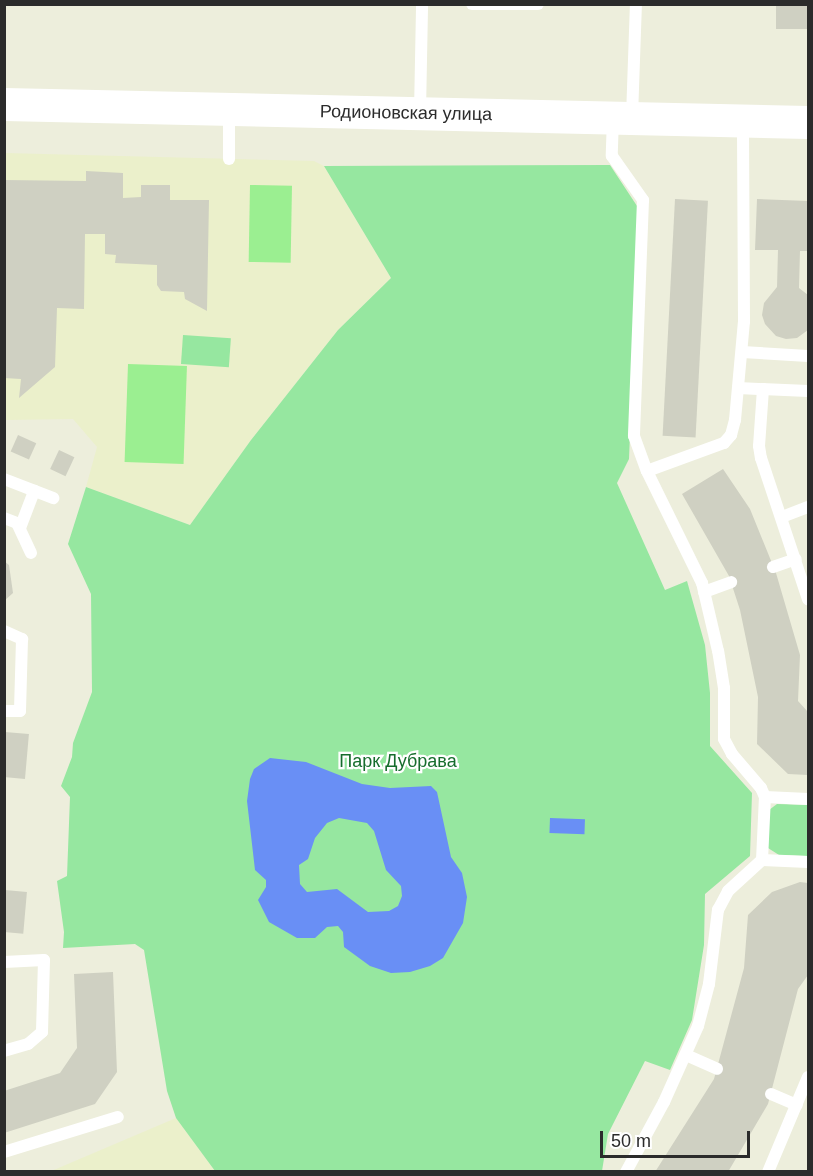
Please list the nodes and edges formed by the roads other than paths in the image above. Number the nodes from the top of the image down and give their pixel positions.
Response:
1 (422, 4) edge
2 (472, 4) edge
3 (538, 4) edge
4 (636, 4) edge
5 (4, 104) edge
6 (229, 109) junction
7 (420, 114) junction
8 (622, 118) junction
9 (743, 121) junction
10 (808, 122) edge
11 (229, 159) dead end
12 (742, 352) junction
13 (808, 356) edge
14 (738, 388) junction
15 (763, 389) junction
16 (808, 391) edge
17 (647, 471) junction
18 (4, 479) edge
19 (34, 491) junction
20 (53, 498) dead end
21 (808, 507) edge
22 (782, 517) junction
23 (4, 518) edge
24 (20, 528) junction
25 (31, 553) dead end
26 (800, 561) edge
27 (773, 567) dead end
28 (731, 582) dead end
29 (704, 592) junction
30 (808, 599) edge
31 (4, 631) edge
32 (4, 711) edge
33 (765, 798) junction
34 (808, 799) edge
35 (762, 860) junction
36 (808, 862) edge
37 (4, 962) edge
38 (4, 1051) edge
39 (687, 1055) junction
40 (717, 1069) dead end
41 (808, 1077) edge
42 (771, 1094) dead end
43 (796, 1105) junction
44 (118, 1117) dead end
45 (4, 1152) edge
46 (626, 1172) edge
47 (768, 1172) edge

1 - 7 lane
2 - 3 lane
4 - 8 lane
5 - 6 street, Родионовская улица
6 - 7 street, Родионовская улица
6 - 11 lane
7 - 8 street, Родионовская улица
8 - 9 street, Родионовская улица
8 - 17 lane
9 - 10 street, Родионовская улица
9 - 12 lane
12 - 13 lane
12 - 14 lane
14 - 15 lane
14 - 17 lane
15 - 16 lane
15 - 22 lane
17 - 29 lane
18 - 19 lane
19 - 20 lane
19 - 24 lane
21 - 22 lane
22 - 26 lane
23 - 24 lane
24 - 25 lane
26 - 27 lane
26 - 30 lane
28 - 29 lane
29 - 33 lane
31 - 32 lane
33 - 34 lane
33 - 35 lane
35 - 36 lane
35 - 39 lane
37 - 38 lane
39 - 40 lane
39 - 46 lane
41 - 43 lane
42 - 43 lane
43 - 47 lane
44 - 45 lane

